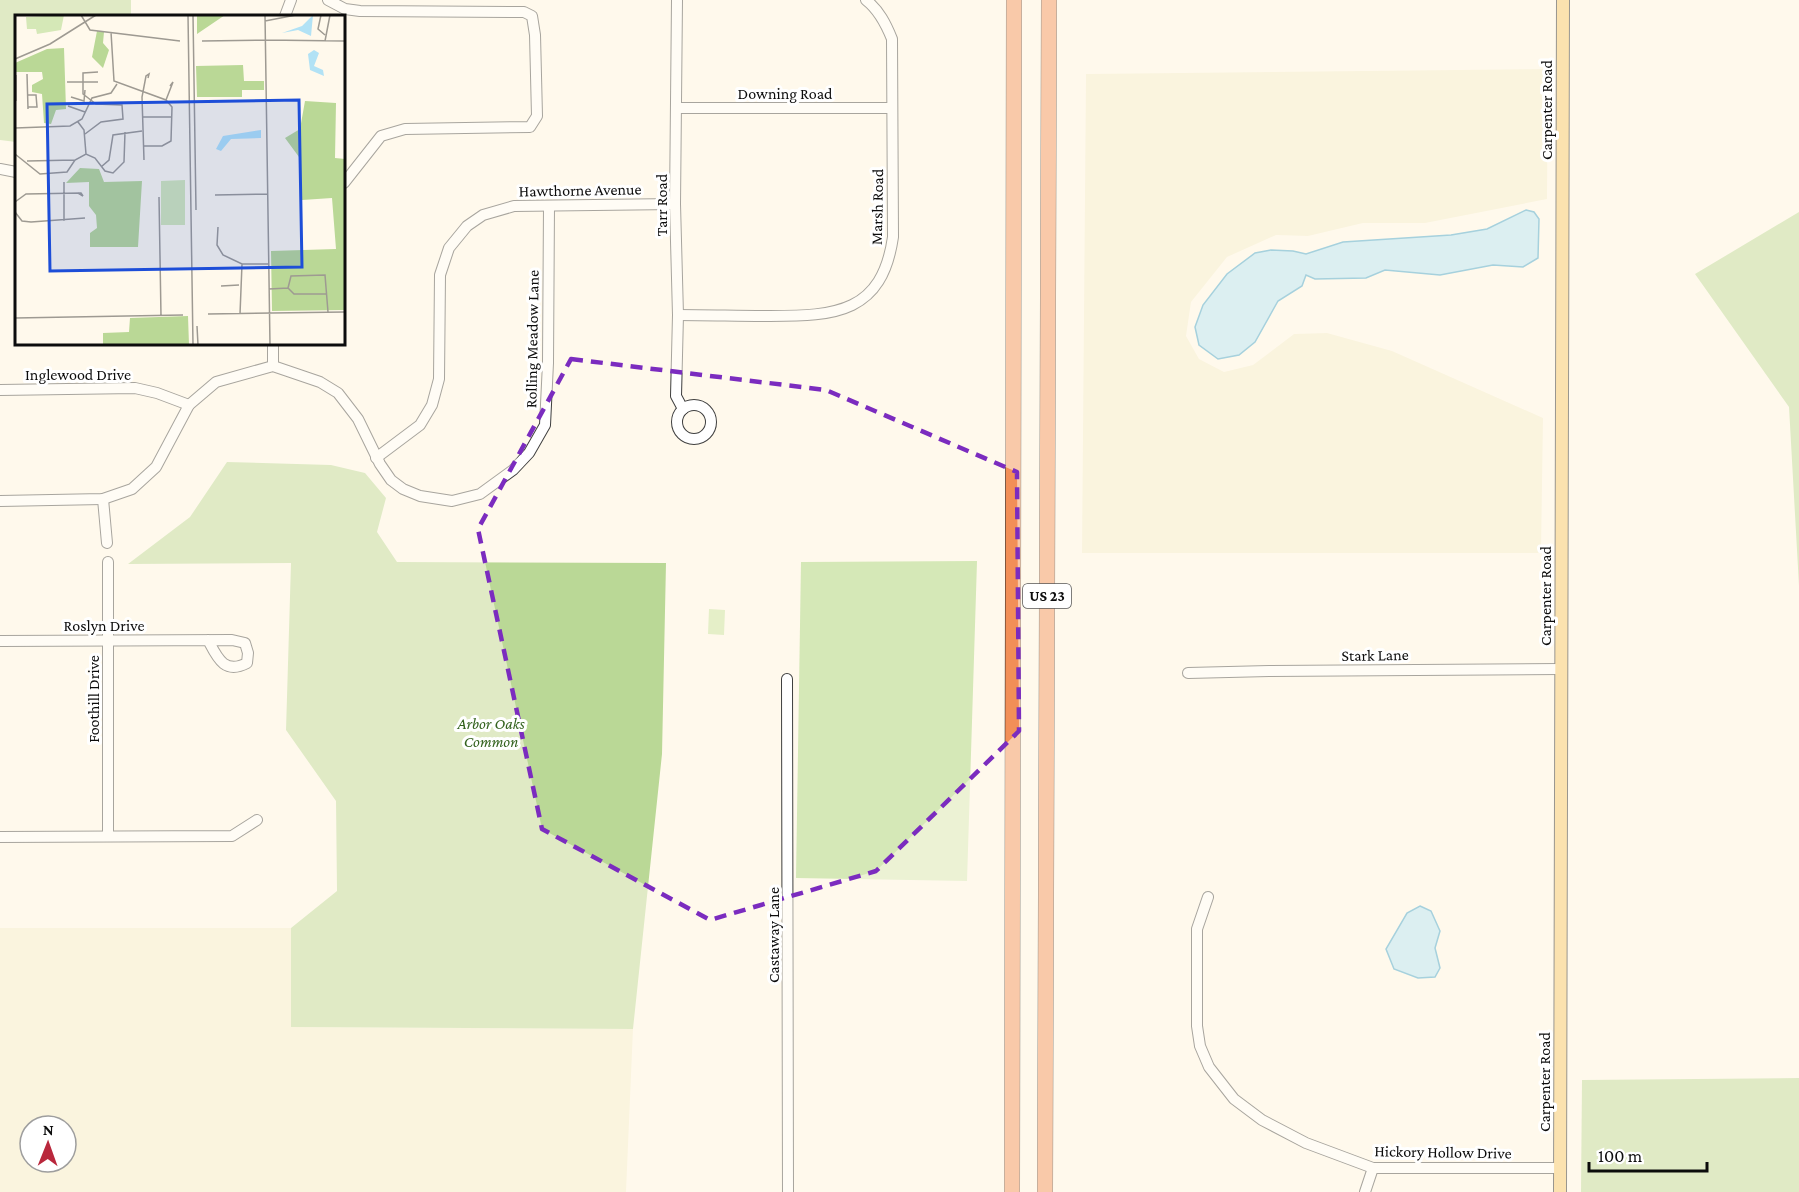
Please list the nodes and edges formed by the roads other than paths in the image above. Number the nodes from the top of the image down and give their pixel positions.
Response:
1 (291, 0) edge
2 (328, 0) edge
3 (677, 0) edge
4 (866, 0) edge
5 (1014, 0) edge
6 (1049, 0) edge
7 (1563, 0) edge
8 (285, 15) edge
9 (677, 108) junction
10 (892, 108) junction
11 (0, 169) edge
12 (15, 172) edge
13 (345, 182) edge
14 (675, 204) junction
15 (549, 206) junction
16 (678, 315) junction
17 (273, 345) edge
18 (273, 366) junction
19 (0, 390) edge
20 (189, 405) junction
21 (683, 408) dead end
22 (376, 458) junction
23 (103, 499) junction
24 (0, 501) edge
25 (107, 543) dead end
26 (108, 562) dead end
27 (108, 640) junction
28 (208, 640) dead end
29 (0, 641) edge
30 (1561, 669) junction
31 (1188, 674) dead end
32 (787, 679) dead end
33 (257, 820) dead end
34 (108, 836) junction
35 (0, 837) edge
36 (1208, 897) dead end
37 (1372, 1168) junction
38 (1560, 1168) junction
39 (788, 1192) edge
40 (1012, 1192) edge
41 (1045, 1192) edge
42 (1365, 1192) edge
43 (1560, 1192) edge

1 - 8 street
2 - 13 street
3 - 9 street, Tarr Road
4 - 10 street, Marsh Road
5 - 40 highway, US 23
6 - 41 highway, US 23
7 - 30 main road, Carpenter Road
9 - 10 street, Downing Road
9 - 14 street, Tarr Road
10 - 16 street, Marsh Road
11 - 12 street
14 - 15 street, Hawthorne Avenue
14 - 16 street, Tarr Road
15 - 22 street, Hawthorne Avenue
15 - 22 street, Rolling Meadow Lane
16 - 21 street, Tarr Road
17 - 18 street
18 - 20 street
18 - 22 street, Rolling Meadow Lane
19 - 20 street, Inglewood Drive
20 - 23 street
23 - 24 street
23 - 25 street
26 - 27 street, Foothill Drive
27 - 28 street, Roslyn Drive
27 - 29 street, Roslyn Drive
27 - 34 street, Foothill Drive
30 - 31 street, Stark Lane
30 - 38 main road, Carpenter Road
32 - 39 street, Castaway Lane
33 - 34 street
34 - 35 street
36 - 37 street, Hickory Hollow Drive
37 - 38 street, Hickory Hollow Drive
37 - 42 street
38 - 43 main road, Carpenter Road

